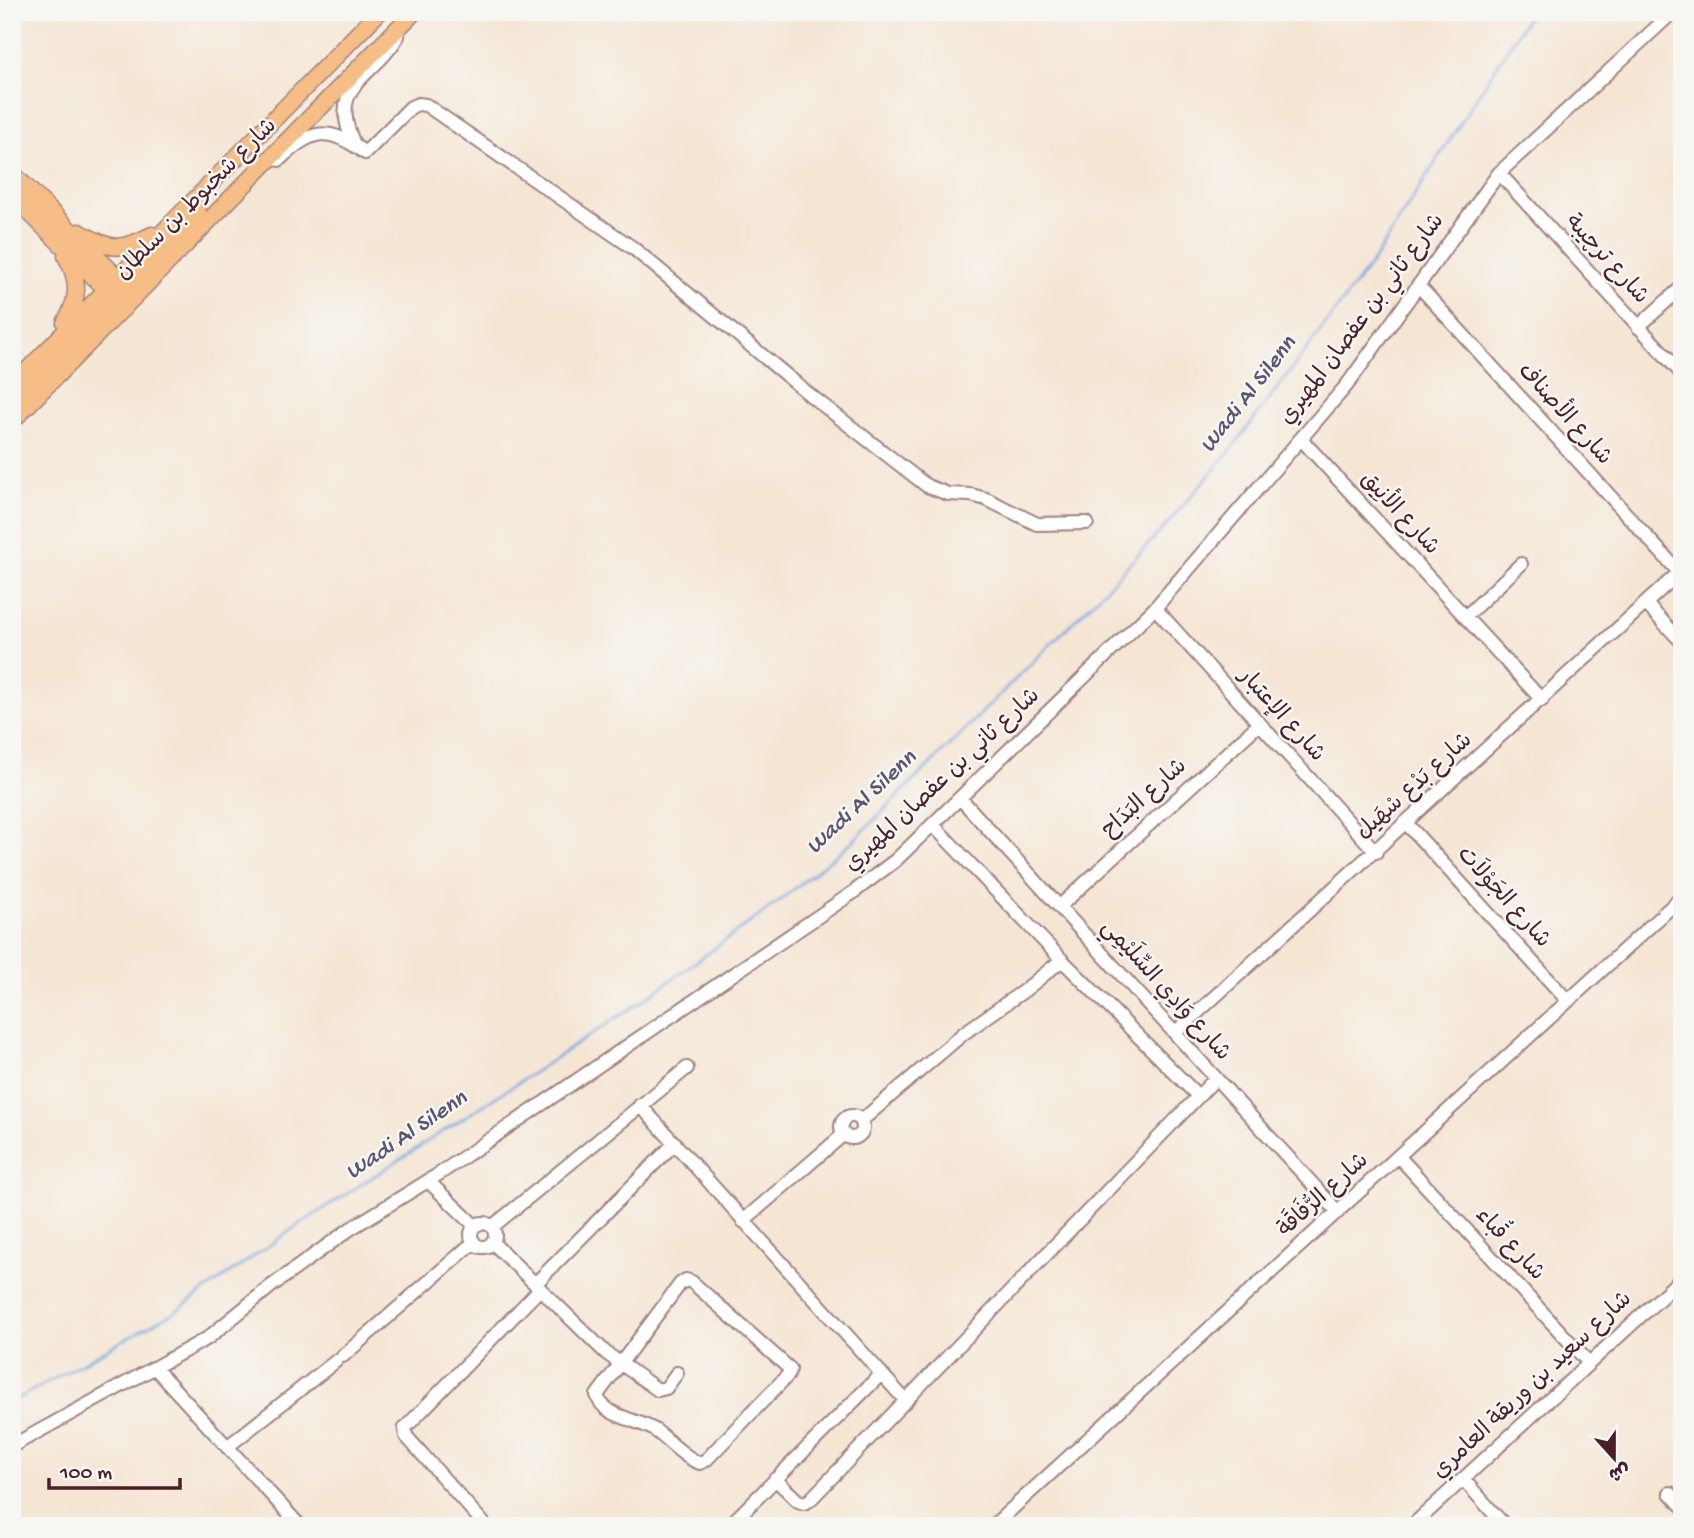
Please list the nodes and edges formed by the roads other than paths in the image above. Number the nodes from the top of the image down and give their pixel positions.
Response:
1 (379, 12) edge
2 (1673, 12) edge
3 (409, 18) edge
4 (354, 144) junction
5 (225, 170) junction
6 (12, 173) edge
7 (1499, 173) junction
8 (240, 189) junction
9 (12, 195) edge
10 (65, 224) junction
11 (47, 228) junction
12 (165, 229) junction
13 (94, 254) junction
14 (1418, 285) junction
15 (1682, 286) edge
16 (121, 293) junction
17 (1638, 327) junction
18 (52, 345) junction
19 (1682, 374) edge
20 (12, 386) edge
21 (15, 418) edge
22 (1301, 439) junction
23 (1087, 523) dead end
24 (1521, 564) dead end
25 (1681, 571) edge
26 (1646, 604) junction
27 (1155, 608) junction
28 (1465, 617) junction
29 (1682, 642) edge
30 (1542, 699) junction
31 (1259, 724) junction
32 (960, 798) junction
33 (1407, 824) junction
34 (933, 825) junction
35 (1376, 852) junction
36 (1682, 897) edge
37 (1060, 906) junction
38 (1062, 960) junction
39 (1568, 1001) junction
40 (1175, 1033) junction
41 (687, 1068) dead end
42 (1216, 1078) junction
43 (1198, 1096) junction
44 (640, 1105) junction
45 (675, 1143) junction
46 (1399, 1157) junction
47 (428, 1181) junction
48 (1338, 1212) junction
49 (743, 1221) junction
50 (475, 1226) junction
51 (492, 1227) junction
52 (474, 1242) junction
53 (492, 1242) junction
54 (1682, 1278) edge
55 (537, 1286) junction
56 (1589, 1363) junction
57 (619, 1364) junction
58 (155, 1368) junction
59 (677, 1373) dead end
60 (881, 1374) junction
61 (906, 1401) junction
62 (12, 1446) edge
63 (228, 1447) junction
64 (775, 1479) junction
65 (1463, 1479) junction
66 (1670, 1493) dead end
67 (1682, 1506) edge
68 (300, 1526) edge
69 (486, 1526) edge
70 (729, 1526) edge
71 (993, 1526) edge
72 (1412, 1526) edge
73 (1505, 1526) edge

1 - 5 main road, شارع شخبوط بن سلطان
2 - 7 street, شارع ثاني بن عفصان المهيري
3 - 4 street
3 - 8 main road, شارع شخبوط بن سلطان
4 - 8 street
4 - 23 street
5 - 12 main road, شارع شخبوط بن سلطان
5 - 16 main road
6 - 10 main road
7 - 14 street, شارع ثاني بن عفصان المهيري
7 - 17 street, شارع ترچيبة
8 - 16 main road, شارع شخبوط بن سلطان
9 - 11 main road
10 - 12 main road
10 - 13 main road
11 - 13 main road
11 - 16 main road
11 - 18 main road
12 - 16 main road, شارع شخبوط بن سلطان
13 - 16 main road
14 - 22 street, شارع ثاني بن عفصان المهيري
14 - 25 street, شارع الأصناف
15 - 17 street
16 - 18 main road, شارع شخبوط بن سلطان
16 - 21 main road, شارع شخبوط بن سلطان
17 - 19 street, شارع ترچيبة
18 - 20 main road, شارع شخبوط بن سلطان
22 - 27 street, شارع ثاني بن عفصان المهيري
22 - 28 street, شارع الأنِيق
24 - 28 street
25 - 26 street, شارع بَدْع سْهَيل
26 - 29 street
26 - 30 street, شارع بَدْع سْهَيل
27 - 31 street, شارع الإعتبار
27 - 32 street, شارع ثاني بن عفصان المهيري
28 - 30 street, شارع الأنِيق
30 - 33 street, شارع بَدْع سْهَيل
31 - 35 street, شارع الإعتبار
31 - 37 street, شارع البَدَاح
32 - 34 street, شارع ثاني بن عفصان المهيري
32 - 37 street, شارع وَادِي السِّلَيْمِي
33 - 35 street, شارع بَدْع سْهَيل
33 - 39 street, شارع الجَوْلاَت
34 - 38 street
34 - 47 street, شارع ثاني بن عفصان المهيري
35 - 40 street, شارع بَدْع سْهَيل
36 - 39 street, شارع الرُّفَاقَة
37 - 40 street, شارع وَادِي السِّلَيْمِي
38 - 43 street
38 - 49 street
39 - 46 street, شارع الرُّفَاقَة
40 - 42 street, شارع وَادِي السِّلَيْمِي
41 - 44 street
42 - 43 street
42 - 48 street, شارع وَادِي السِّلَيْمِي
43 - 61 street
44 - 45 street
44 - 51 street
45 - 49 street
45 - 55 street
46 - 48 street, شارع الرُّفَاقَة
46 - 56 street, شارع قُباء
47 - 50 street
47 - 58 street, شارع ثاني بن عفصان المهيري
48 - 71 street, شارع الرُّفَاقَة
49 - 60 street
50 - 51 street
50 - 52 street
51 - 53 street
52 - 53 street
52 - 63 street
53 - 55 street
54 - 56 street, شارع سعيد بن وريقة العامري
55 - 57 street
55 - 69 street
56 - 65 street, شارع سعيد بن وريقة العامري
57 - 57 street
57 - 59 street
58 - 62 street, شارع ثاني بن عفصان المهيري
58 - 63 street
60 - 61 street
60 - 64 street
61 - 64 street
63 - 68 street
64 - 70 street
65 - 72 street, شارع سعيد بن وريقة العامري
65 - 73 street
66 - 67 street

